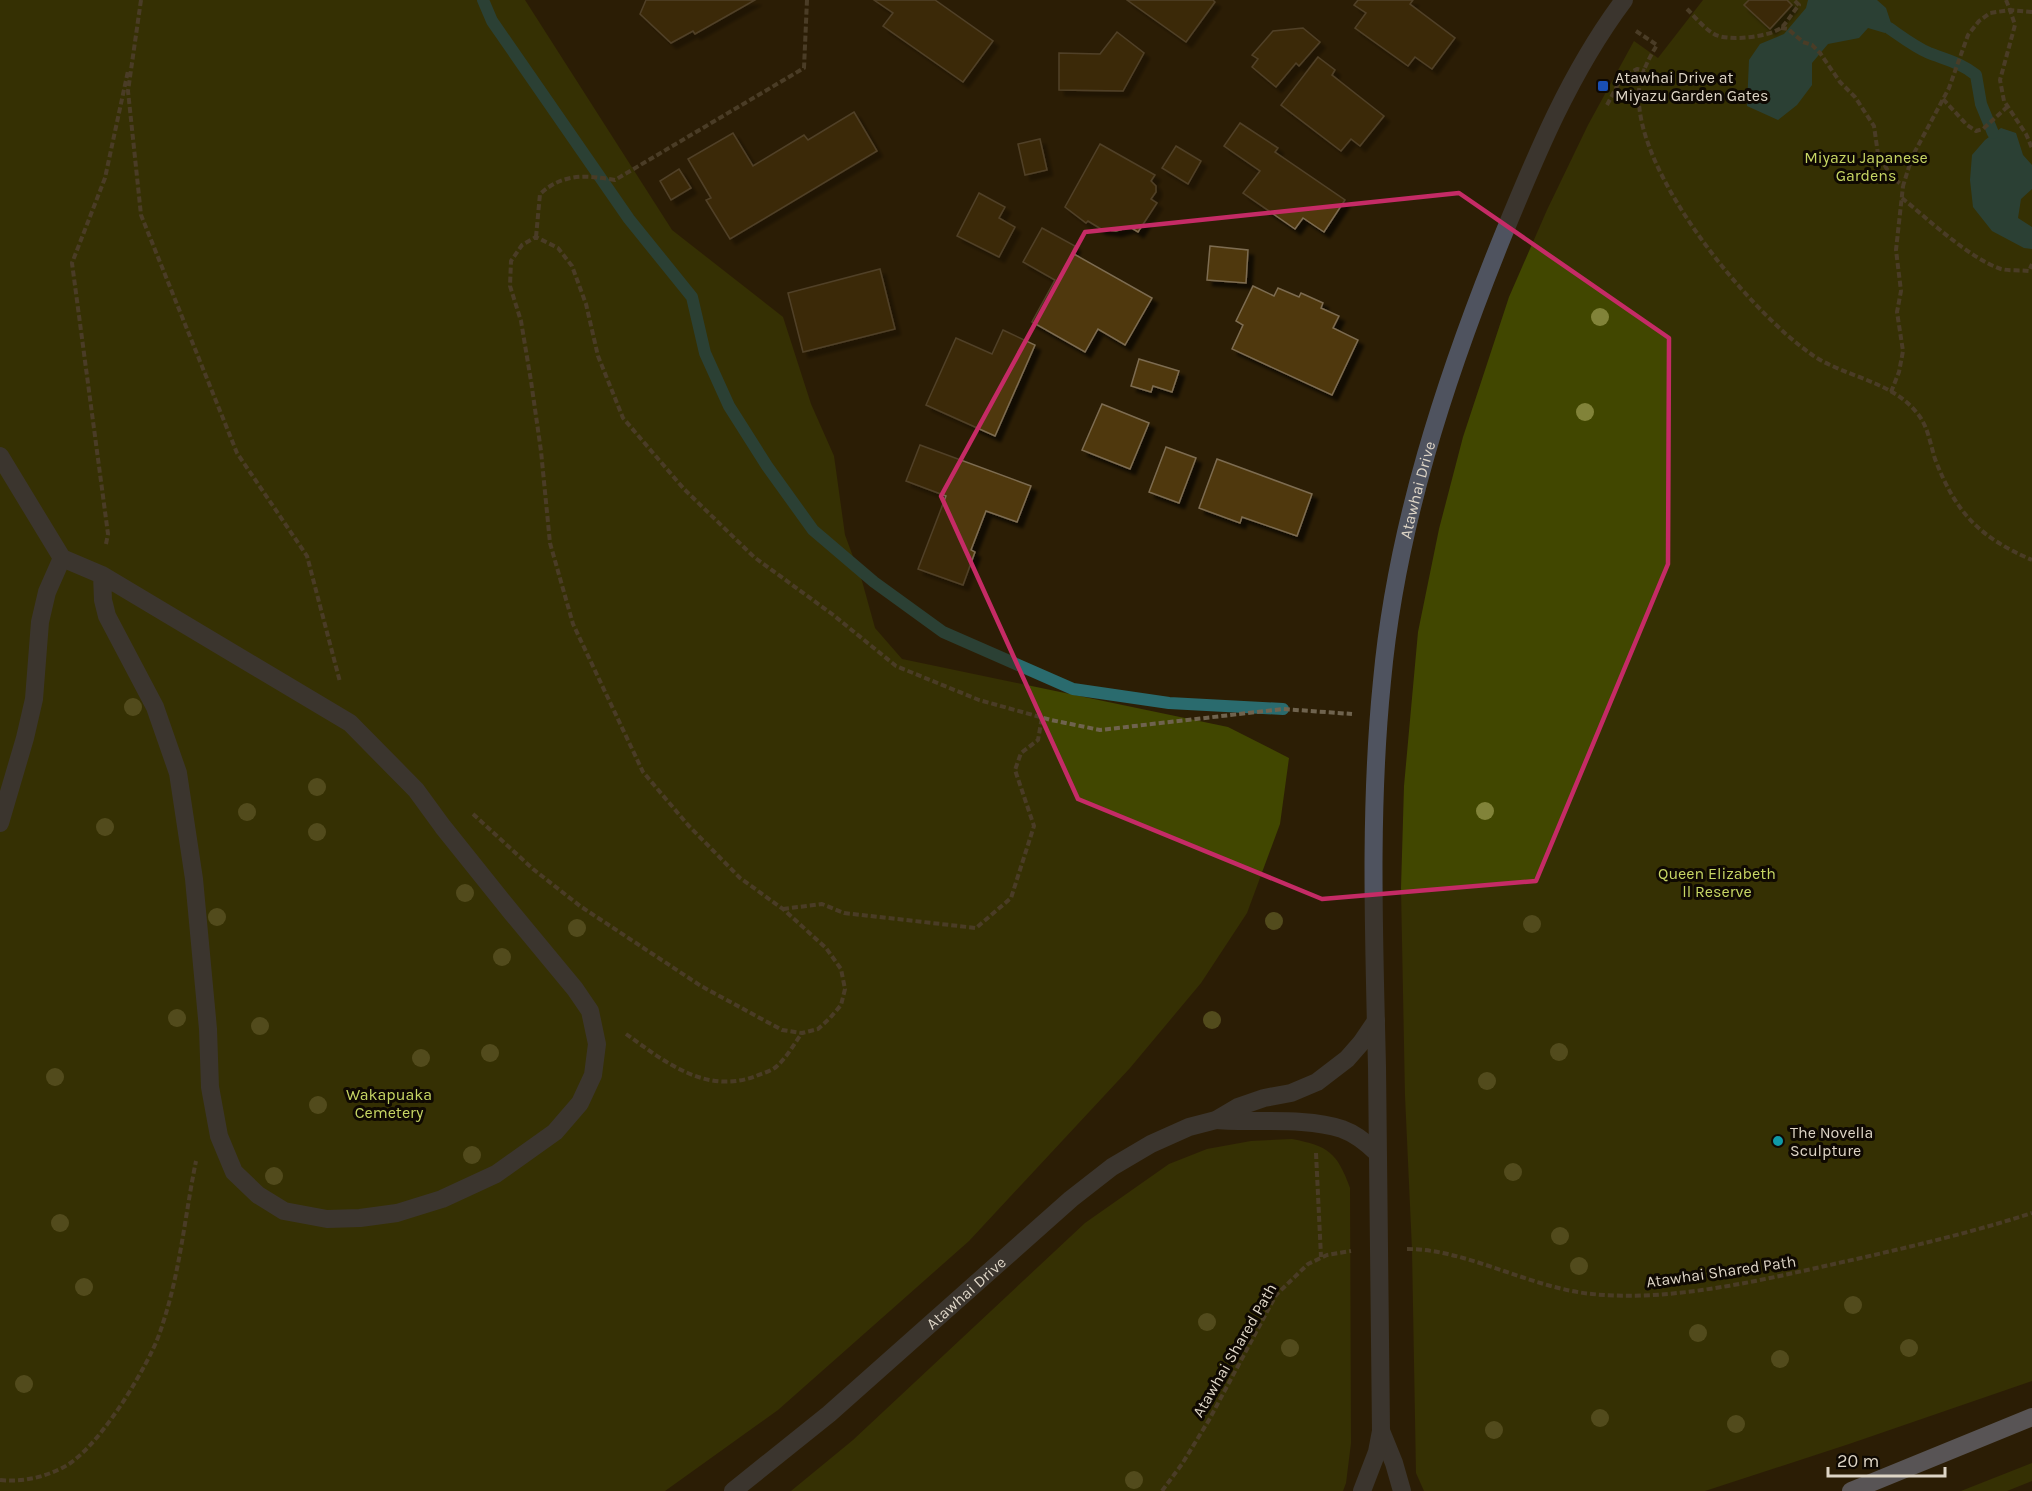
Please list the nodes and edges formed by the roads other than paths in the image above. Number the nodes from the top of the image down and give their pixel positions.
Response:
1 (1624, 0) edge
2 (0, 456) edge
3 (62, 558) junction
4 (102, 575) junction
5 (0, 823) edge
6 (1376, 1021) junction
7 (1216, 1120) junction
8 (1377, 1153) junction
9 (2032, 1417) edge
10 (1381, 1431) junction
11 (733, 1491) edge
12 (1362, 1491) edge
13 (1402, 1491) edge
14 (1851, 1491) edge

1 - 6 street, Atawhai Drive
2 - 3 street
3 - 4 street
3 - 5 street
4 - 4 street
6 - 7 street, Atawhai Drive
6 - 8 street, Atawhai Drive
7 - 8 street, Atawhai Drive
7 - 11 street, Atawhai Drive
8 - 10 street, Atawhai Drive
9 - 14 highway
10 - 12 street
10 - 13 street

